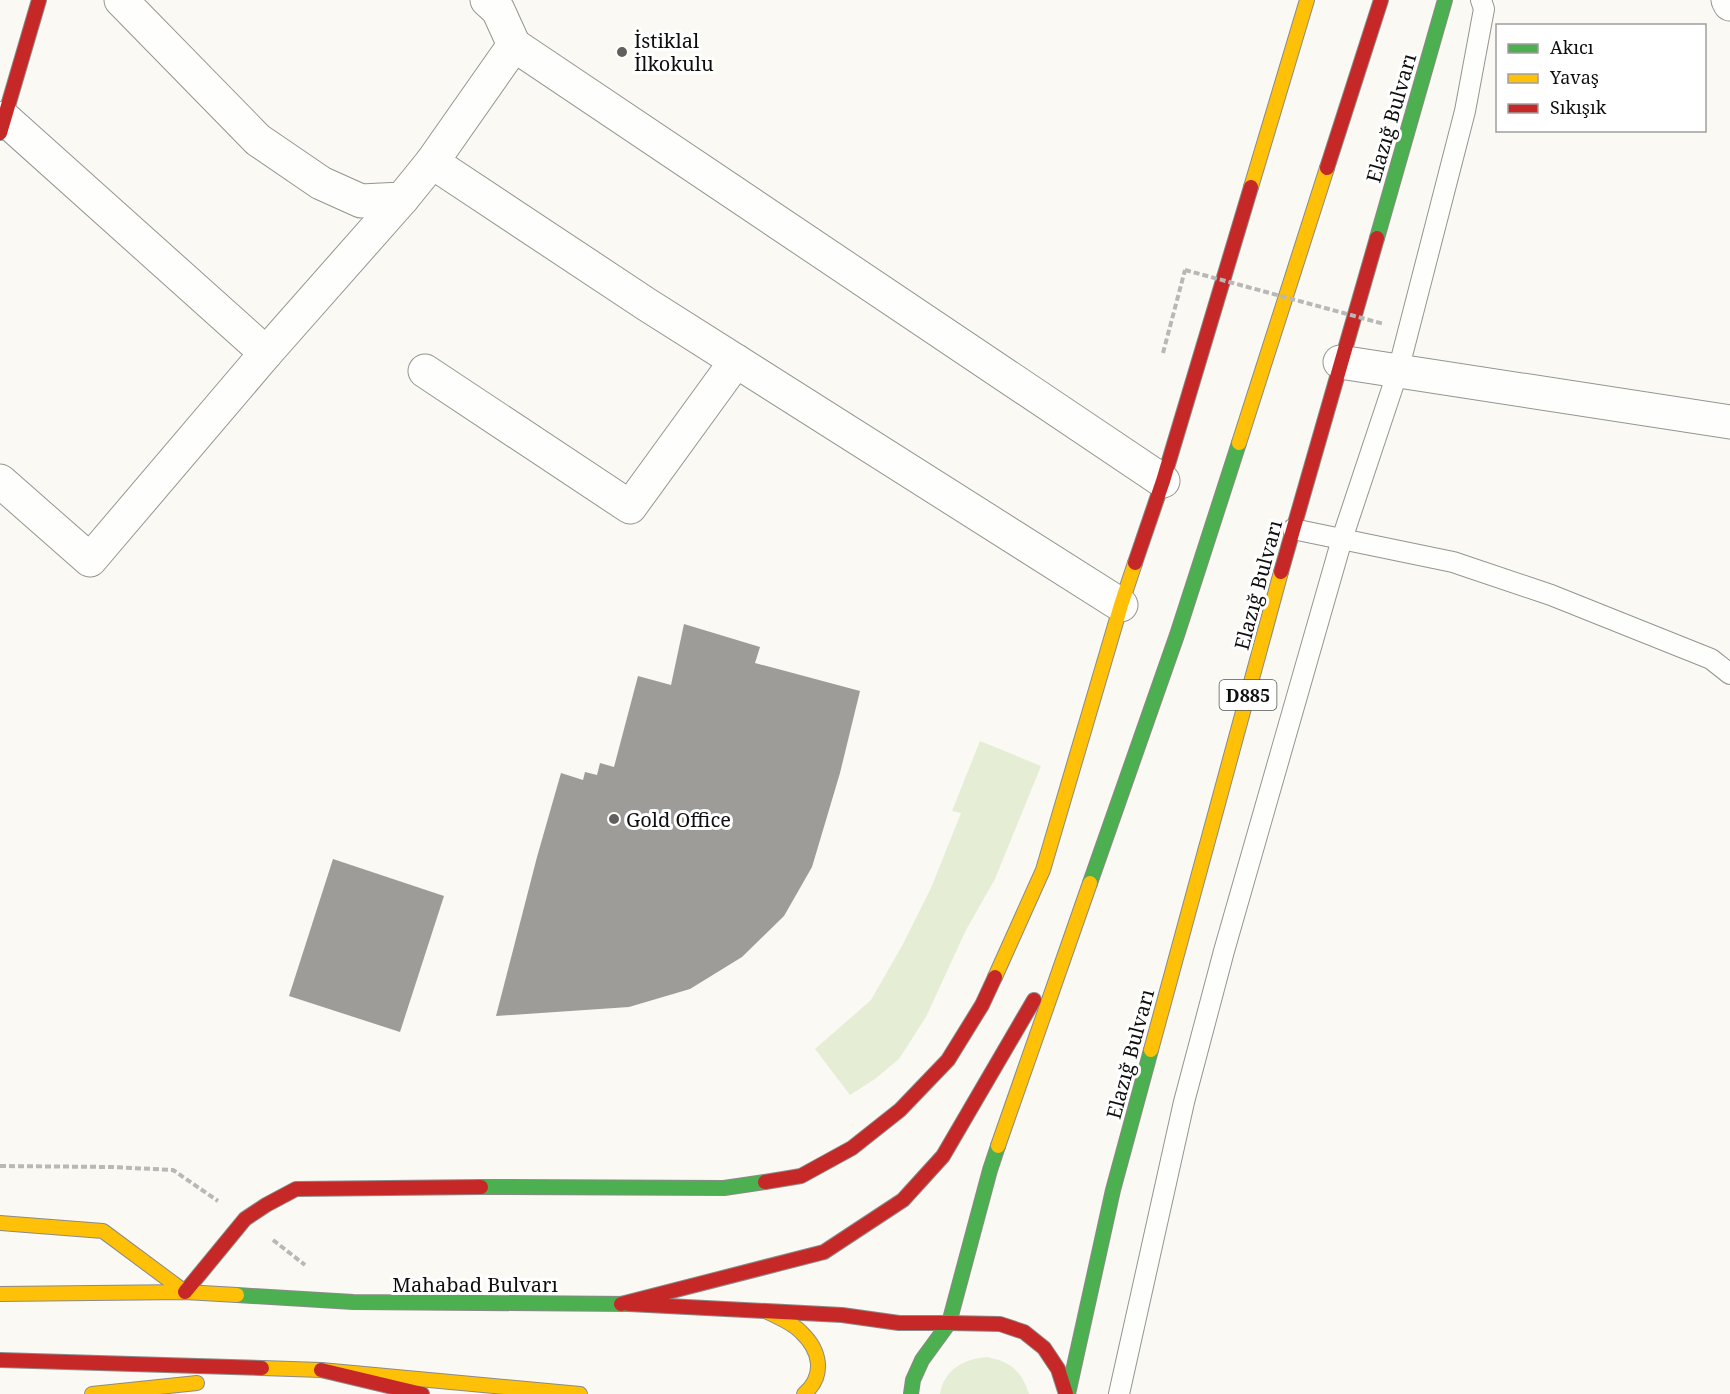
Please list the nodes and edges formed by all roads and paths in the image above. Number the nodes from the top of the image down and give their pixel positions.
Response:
1 (39, 0) edge
2 (121, 0) edge
3 (487, 0) edge
4 (1308, 0) edge
5 (1381, 0) edge
6 (1445, 0) edge
7 (1480, 0) edge
8 (514, 45) junction
9 (2, 125) edge
10 (432, 162) junction
11 (402, 199) junction
12 (1384, 324) dead end
13 (266, 352) junction
14 (1163, 353) dead end
15 (736, 361) junction
16 (1340, 362) junction
17 (425, 371) dead end
18 (1398, 371) junction
19 (1730, 422) edge
20 (1163, 481) junction
21 (0, 482) edge
22 (1293, 529) junction
23 (1342, 539) junction
24 (1121, 604) junction
25 (1730, 674) edge
26 (1075, 928) junction
27 (0, 1166) edge
28 (245, 1219) junction
29 (0, 1223) edge
30 (308, 1268) dead end
31 (185, 1292) junction
32 (0, 1294) edge
33 (621, 1304) junction
34 (768, 1311) junction
35 (949, 1323) junction
36 (0, 1360) edge
37 (321, 1370) junction
38 (92, 1394) edge
39 (422, 1394) edge
40 (580, 1394) edge
41 (804, 1394) edge
42 (911, 1394) edge
43 (1067, 1394) edge
44 (1119, 1394) edge

1 - 9 main road
2 - 11 street
3 - 8 street
4 - 20 main road
5 - 26 main road
6 - 16 main road, Elazığ Bulvarı / D885
7 - 18 lane
8 - 10 street
8 - 20 street
9 - 13 street
10 - 11 street
10 - 15 street
11 - 13 street
12 - 14 path, bridge
13 - 21 street
15 - 17 street
15 - 24 street
16 - 18 street
16 - 22 main road, Elazığ Bulvarı / D885
18 - 19 street
18 - 23 lane
20 - 24 main road
22 - 23 lane
22 - 43 main road, Elazığ Bulvarı / D885
23 - 25 lane
23 - 44 lane
24 - 28 main road
26 - 33 main road
26 - 35 main road
27 - 28 path
28 - 30 path
28 - 31 main road
29 - 31 main road
31 - 32 main road, Mahabad Bulvarı
31 - 33 main road, Mahabad Bulvarı
33 - 34 main road, Mahabad Bulvarı
34 - 35 main road, Mahabad Bulvarı
34 - 41 main road
35 - 42 main road
35 - 43 main road, Mahabad Bulvarı
36 - 37 main road
37 - 38 main road
37 - 39 main road
37 - 40 main road

